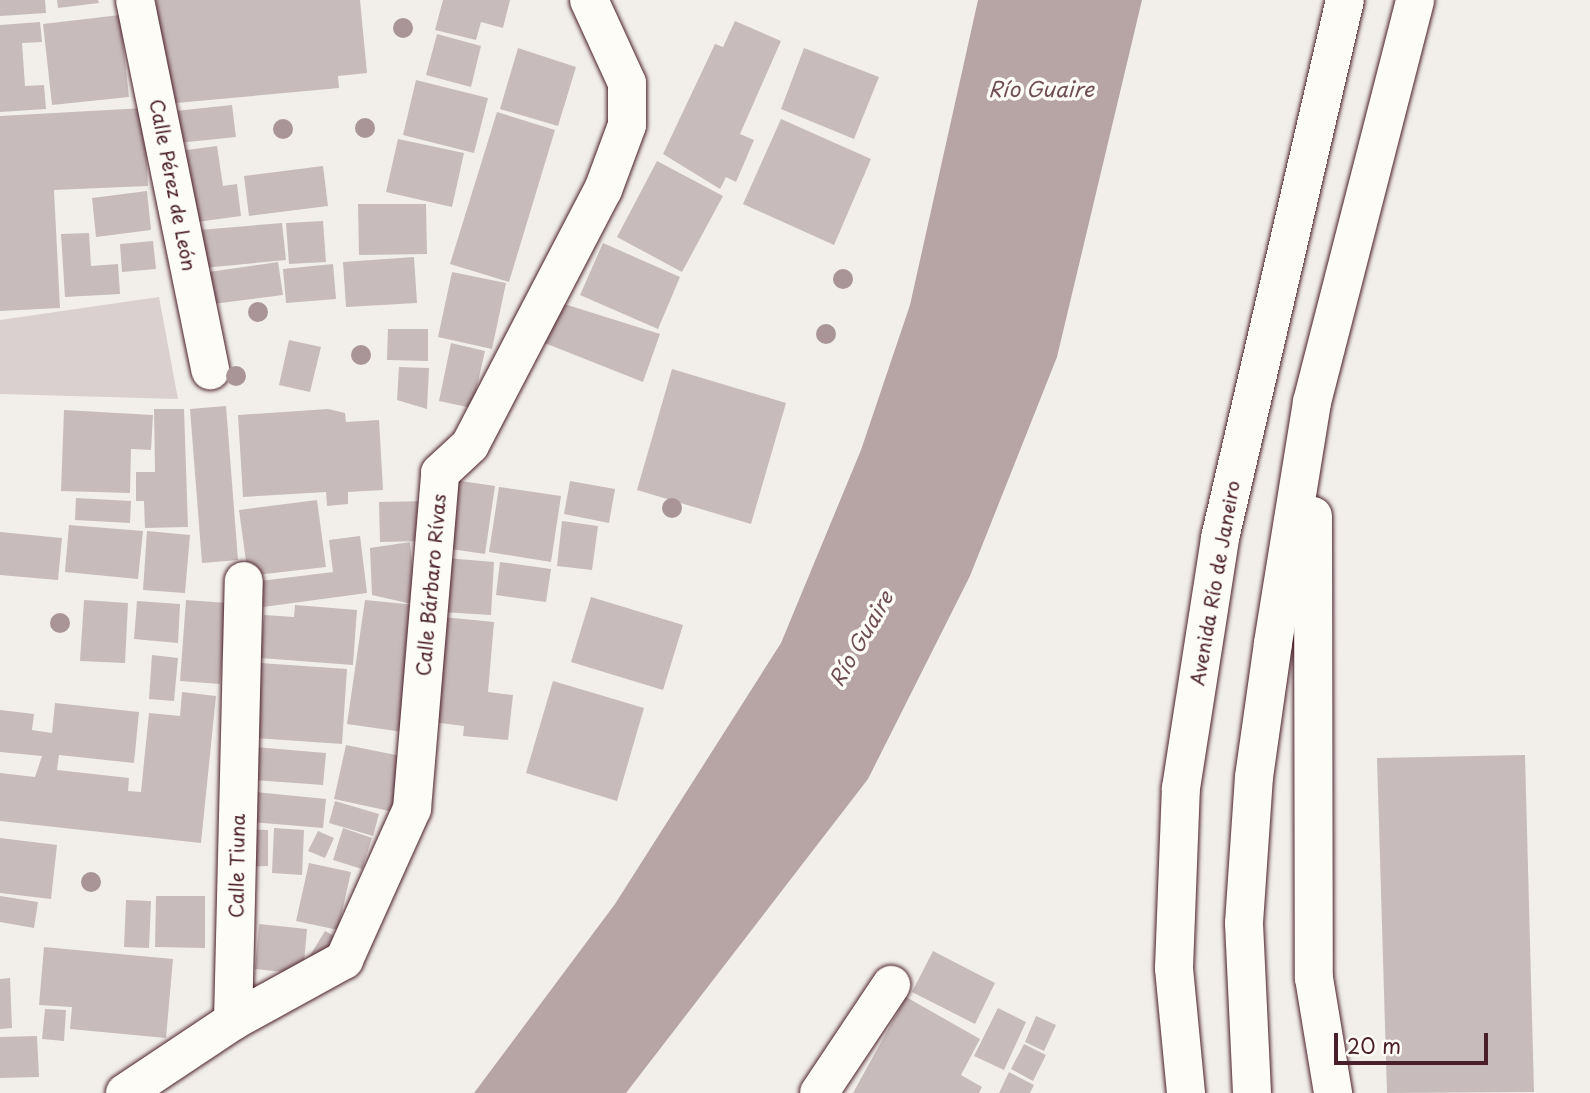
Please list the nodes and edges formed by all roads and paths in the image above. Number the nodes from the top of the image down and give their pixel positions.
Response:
1 (135, 0) edge
2 (589, 0) edge
3 (1345, 0) edge
4 (1415, 0) edge
5 (210, 370) dead end
6 (1312, 402) junction
7 (244, 581) dead end
8 (891, 985) dead end
9 (233, 1021) junction
10 (125, 1093) edge
11 (819, 1093) edge
12 (1186, 1093) edge
13 (1252, 1093) edge
14 (1333, 1093) edge

1 - 5 street, Calle Pérez de León
2 - 9 street, Calle Bárbaro Rívas
3 - 12 street, Avenida Río de Janeiro
4 - 6 street
6 - 13 street
6 - 14 street
7 - 9 street, Calle Tiuna
8 - 11 street
9 - 10 street

